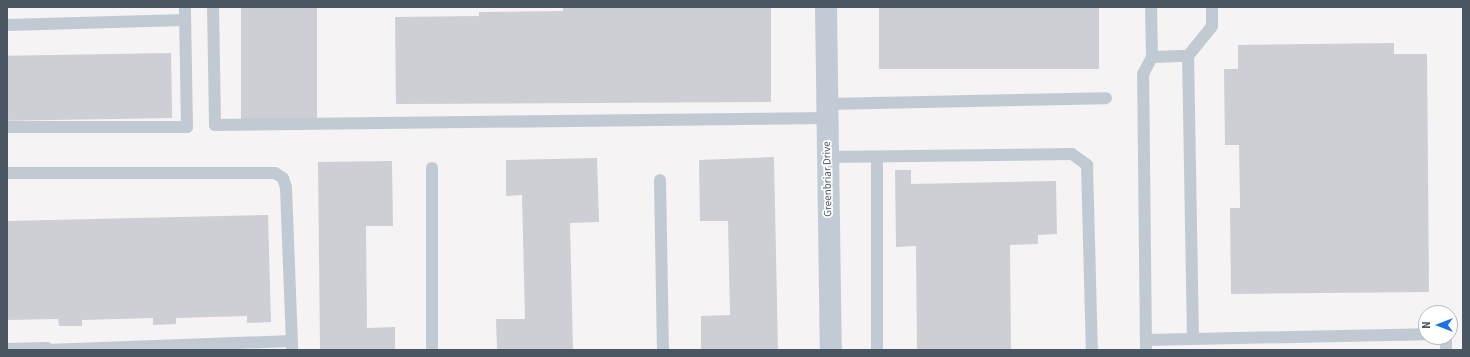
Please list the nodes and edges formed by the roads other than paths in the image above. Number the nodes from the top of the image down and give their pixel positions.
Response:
1 (185, 7) edge
2 (213, 7) edge
3 (826, 7) edge
4 (1151, 7) edge
5 (1212, 7) edge
6 (185, 20) junction
7 (7, 25) edge
8 (1188, 56) junction
9 (1152, 57) junction
10 (1106, 98) dead end
11 (827, 111) junction
12 (7, 127) edge
13 (828, 157) junction
14 (877, 157) junction
15 (432, 168) dead end
16 (7, 173) edge
17 (660, 180) dead end
18 (1418, 334) edge
19 (1193, 339) junction
20 (1146, 345) edge
21 (292, 346) edge
22 (7, 349) edge
23 (47, 349) edge
24 (432, 350) edge
25 (663, 350) edge
26 (831, 350) edge
27 (877, 350) edge
28 (1092, 350) edge

1 - 6 lane
2 - 11 lane
3 - 11 street, Greenbriar Drive
4 - 9 lane
5 - 8 lane
6 - 7 lane
6 - 12 lane
8 - 9 lane
8 - 19 lane
9 - 20 lane
10 - 11 lane
11 - 13 street, Greenbriar Drive
13 - 14 lane
13 - 26 street, Greenbriar Drive
14 - 27 lane
14 - 28 lane
15 - 24 lane
16 - 21 lane
17 - 25 lane
18 - 19 lane
19 - 20 lane
21 - 23 lane
22 - 23 lane

